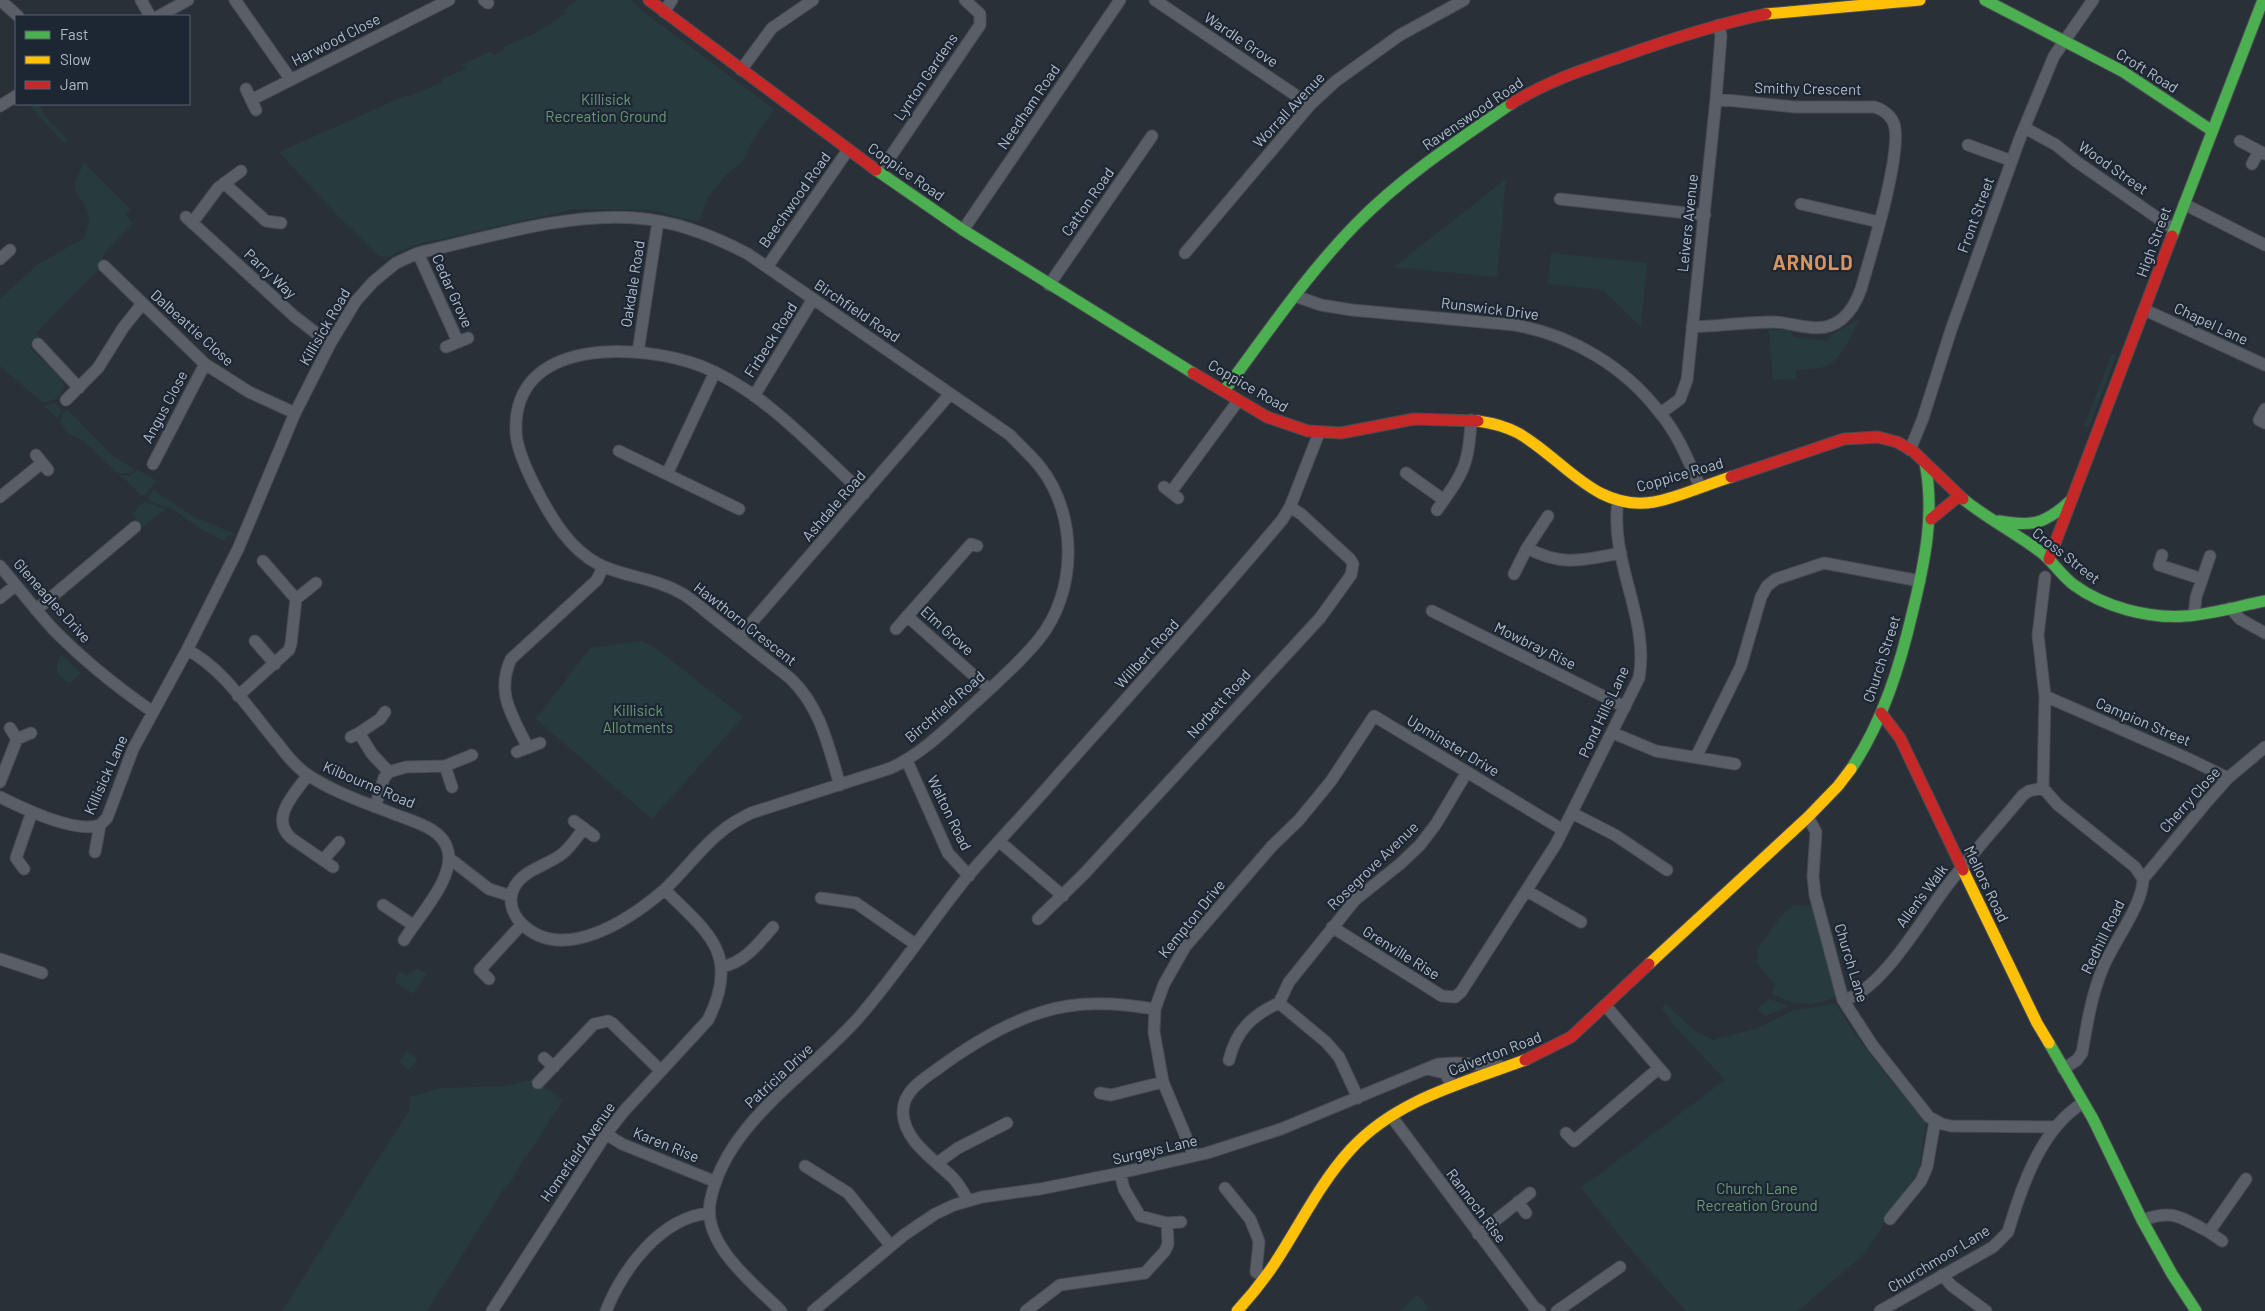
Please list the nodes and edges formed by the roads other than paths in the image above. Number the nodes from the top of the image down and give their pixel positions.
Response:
1 (0, 0) edge
2 (141, 0) edge
3 (188, 0) edge
4 (235, 0) edge
5 (449, 0) edge
6 (649, 0) edge
7 (672, 0) edge
8 (813, 0) edge
9 (965, 0) edge
10 (1120, 0) edge
11 (1155, 0) edge
12 (1464, 0) edge
13 (1920, 0) edge
14 (1985, 0) edge
15 (2093, 0) edge
16 (2263, 0) edge
17 (664, 12) junction
18 (17, 15) edge
19 (149, 15) edge
20 (161, 15) edge
21 (1719, 25) junction
22 (2065, 40) junction
23 (741, 70) junction
24 (291, 80) junction
25 (15, 97) edge
26 (251, 100) dead end
27 (1716, 100) junction
28 (1310, 105) junction
29 (0, 106) edge
30 (2024, 128) junction
31 (2211, 130) junction
32 (1152, 136) dead end
33 (2240, 141) dead end
34 (1968, 145) dead end
35 (848, 150) junction
36 (2262, 152) edge
37 (2012, 161) junction
38 (2252, 164) dead end
39 (241, 171) dead end
40 (880, 172) junction
41 (224, 183) junction
42 (1560, 200) dead end
43 (1800, 204) dead end
44 (2184, 204) junction
45 (1705, 215) junction
46 (658, 221) junction
47 (1879, 222) junction
48 (281, 223) dead end
49 (963, 230) junction
50 (2175, 230) junction
51 (2265, 245) edge
52 (418, 253) junction
53 (1185, 253) dead end
54 (104, 266) dead end
55 (767, 266) junction
56 (1049, 285) junction
57 (1295, 296) junction
58 (813, 299) junction
59 (142, 304) junction
60 (2145, 310) junction
61 (1692, 327) junction
62 (38, 344) dead end
63 (330, 344) junction
64 (446, 348) dead end
65 (638, 352) junction
66 (205, 364) junction
67 (2265, 365) edge
68 (716, 372) junction
69 (79, 388) junction
70 (1224, 391) junction
71 (950, 394) junction
72 (754, 396) junction
73 (66, 400) dead end
74 (1238, 401) junction
75 (2265, 409) edge
76 (295, 413) junction
77 (1661, 413) junction
78 (1471, 420) junction
79 (2262, 422) edge
80 (1319, 433) junction
81 (1910, 450) junction
82 (619, 451) dead end
83 (42, 463) dead end
84 (153, 464) dead end
85 (1925, 464) junction
86 (667, 474) junction
87 (1408, 480) dead end
88 (1700, 487) junction
89 (1171, 492) dead end
90 (1955, 493) junction
91 (864, 494) junction
92 (2076, 496) junction
93 (0, 497) edge
94 (1618, 501) junction
95 (1290, 507) junction
96 (739, 509) dead end
97 (1548, 516) dead end
98 (1931, 518) junction
99 (1988, 518) junction
100 (135, 527) dead end
101 (977, 546) dead end
102 (1527, 548) junction
103 (1621, 553) junction
104 (2162, 555) dead end
105 (2210, 556) dead end
106 (2049, 559) junction
107 (263, 561) dead end
108 (0, 566) edge
109 (603, 567) junction
110 (1514, 574) dead end
111 (2045, 577) dead end
112 (2202, 580) junction
113 (1920, 581) junction
114 (316, 583) dead end
115 (16, 585) junction
116 (2043, 592) junction
117 (2056, 594) dead end
118 (0, 598) edge
119 (296, 599) junction
120 (2265, 601) edge
121 (2230, 608) junction
122 (36, 610) junction
123 (1432, 612) dead end
124 (2194, 615) junction
125 (907, 616) junction
126 (896, 629) dead end
127 (2265, 633) edge
128 (739, 637) junction
129 (255, 641) dead end
130 (187, 650) junction
131 (275, 664) junction
132 (989, 689) junction
133 (238, 696) junction
134 (2045, 696) junction
135 (1625, 707) junction
136 (153, 712) junction
137 (384, 712) dead end
138 (1881, 713) junction
139 (10, 728) dead end
140 (31, 733) dead end
141 (1613, 733) junction
142 (17, 739) junction
143 (540, 743) dead end
144 (2265, 747) edge
145 (528, 748) junction
146 (517, 752) dead end
147 (472, 755) dead end
148 (1696, 757) junction
149 (907, 760) junction
150 (1344, 760) joint
151 (1736, 764) dead end
152 (445, 766) junction
153 (389, 772) junction
154 (1467, 772) junction
155 (308, 775) junction
156 (2228, 778) junction
157 (0, 782) edge
158 (840, 785) junction
159 (452, 786) dead end
160 (2043, 788) junction
161 (0, 797) edge
162 (374, 806) junction
163 (32, 812) junction
164 (1572, 813) junction
165 (1808, 817) junction
166 (574, 821) dead end
167 (100, 826) junction
168 (584, 828) junction
169 (1562, 830) junction
170 (594, 836) dead end
171 (339, 842) dead end
172 (1000, 842) junction
173 (95, 852) dead end
174 (449, 858) junction
175 (323, 860) junction
176 (334, 867) dead end
177 (24, 868) dead end
178 (1962, 869) junction
179 (1666, 870) dead end
180 (969, 876) junction
181 (2142, 878) junction
182 (664, 890) junction
183 (1527, 891) junction
184 (511, 896) junction
185 (1063, 896) junction
186 (821, 899) dead end
187 (384, 905) dead end
188 (1038, 919) dead end
189 (1581, 922) dead end
190 (522, 924) junction
191 (413, 925) junction
192 (773, 927) dead end
193 (1332, 927) junction
194 (404, 940) dead end
195 (915, 944) junction
196 (0, 959) edge
197 (722, 967) junction
198 (36, 975) dead end
199 (489, 979) dead end
200 (1455, 997) joint
201 (1843, 1000) junction
202 (1278, 1003) junction
203 (1605, 1005) junction
204 (1155, 1009) junction
205 (544, 1058) dead end
206 (1229, 1060) dead end
207 (1456, 1062) junction
208 (1508, 1066) junction
209 (554, 1067) junction
210 (1425, 1069) junction
211 (2063, 1069) junction
212 (661, 1071) junction
213 (1465, 1081) junction
214 (1163, 1082) junction
215 (538, 1083) dead end
216 (1452, 1086) junction
217 (1100, 1093) dead end
218 (1358, 1098) junction
219 (2083, 1103) junction
220 (1391, 1116) junction
221 (1935, 1121) junction
222 (1007, 1123) dead end
223 (2056, 1127) junction
224 (1566, 1133) dead end
225 (606, 1134) junction
226 (1194, 1156) junction
227 (937, 1163) junction
228 (805, 1166) dead end
229 (1120, 1173) junction
230 (2246, 1179) dead end
231 (716, 1182) junction
232 (1225, 1188) dead end
233 (1530, 1193) dead end
234 (968, 1200) junction
235 (1518, 1202) junction
236 (709, 1213) junction
237 (1526, 1213) dead end
238 (1890, 1219) dead end
239 (2142, 1220) junction
240 (1181, 1222) dead end
241 (1167, 1223) junction
242 (2209, 1232) junction
243 (1478, 1234) junction
244 (2222, 1241) dead end
245 (891, 1246) junction
246 (1620, 1267) dead end
247 (1942, 1275) junction
248 (1264, 1277) junction
249 (492, 1311) edge
250 (606, 1311) edge
251 (781, 1311) edge
252 (813, 1311) edge
253 (1026, 1311) edge
254 (1237, 1311) edge
255 (1540, 1311) edge
256 (1557, 1311) edge
257 (1880, 1311) edge
258 (1986, 1311) edge
259 (2196, 1311) edge

1 - 18 street
2 - 19 street
3 - 20 street
4 - 24 street, Harwood Close
5 - 24 street, Harwood Close
6 - 17 street, Coppice Road
7 - 17 street
8 - 23 street
9 - 40 street, Lynton Gardens
10 - 49 street, Needham Road
11 - 28 street, Wardle Grove
12 - 28 street, Worrall Avenue
13 - 21 street, Ravenswood Road
14 - 22 street
15 - 22 street, Front Street
16 - 31 street, High Street
17 - 23 street, Coppice Road
21 - 27 street, Leivers Avenue
21 - 57 street, Ravenswood Road
22 - 30 street, Front Street
22 - 31 street, Croft Road
23 - 35 street, Coppice Road
24 - 26 street, Harwood Close
25 - 29 street
27 - 45 street, Leivers Avenue
27 - 47 street, Smithy Crescent
28 - 53 street, Worrall Avenue
30 - 37 street, Front Street
30 - 50 street, Wood Street
31 - 44 street, High Street
32 - 56 street, Catton Road
33 - 36 street
34 - 37 street
35 - 40 street, Coppice Road
35 - 55 street, Beechwood Road
36 - 38 street
37 - 81 street, Front Street
39 - 41 street, Parry Way
40 - 49 street, Coppice Road
41 - 48 street
41 - 63 street, Parry Way
42 - 45 street
43 - 47 street
44 - 50 street, High Street
44 - 51 street
45 - 61 street, Leivers Avenue
46 - 52 street, Killisick Road
46 - 55 street, Killisick Road
46 - 65 street, Oakdale Road
47 - 61 street, Smithy Crescent
49 - 56 street, Coppice Road
50 - 60 street, High Street
52 - 63 street, Killisick Road
52 - 64 street, Cedar Grove
54 - 59 street, Dalbeattie Close
55 - 58 street, Birchfield Road
56 - 70 street, Coppice Road
57 - 70 street, Ravenswood Road
57 - 77 street, Runswick Drive
58 - 71 street, Birchfield Road
58 - 72 street, Firbeck Road
59 - 66 street, Dalbeattie Close
59 - 69 street
60 - 67 street, Chapel Lane
60 - 92 street, High Street
61 - 77 street, Leivers Avenue
62 - 69 street
63 - 76 street, Killisick Road
65 - 68 street, Hawthorn Crescent
65 - 109 street, Hawthorn Crescent
66 - 76 street, Dalbeattie Close
66 - 84 street, Angus Close
68 - 72 street, Hawthorn Crescent
68 - 86 street
69 - 73 street
70 - 74 street, Coppice Road
71 - 91 street, Ashdale Road
71 - 132 street, Birchfield Road
72 - 91 street, Hawthorn Crescent
74 - 80 street, Coppice Road
74 - 89 street
75 - 79 street
76 - 130 street, Killisick Road
77 - 88 street, Runswick Drive
78 - 80 street, Coppice Road
78 - 87 street
78 - 94 street, Coppice Road
80 - 95 street, Willbert Road
81 - 85 street, Coppice Road
81 - 88 street, Coppice Road
82 - 86 street
83 - 93 street
85 - 90 street, Coppice Road
85 - 98 street, Church Street
86 - 96 street
88 - 94 street, Coppice Road
90 - 98 street, Church Street
90 - 99 street, Cross Street
91 - 128 street, Ashdale Road
92 - 99 street, High Street
92 - 106 street, High Street
94 - 103 street, Pond Hills Lane
95 - 172 street, Willbert Road
95 - 185 street, Norbett Road
97 - 102 street
98 - 113 street, Church Street
99 - 106 street, Cross Street
100 - 122 street
101 - 125 street, Elm Grove
102 - 103 street
102 - 110 street
103 - 135 street, Pond Hills Lane
104 - 112 street
105 - 112 street
106 - 124 street, Cross Street
107 - 119 street
108 - 115 street, Gleneagles Drive
109 - 128 street, Hawthorn Crescent
109 - 145 street
111 - 116 street
112 - 124 street
113 - 138 street, Church Street
113 - 148 street
114 - 119 street
115 - 118 street
115 - 122 street, Gleneagles Drive
116 - 117 street
116 - 134 street
119 - 131 street
120 - 121 street, Cross Street
121 - 124 street, Cross Street
121 - 127 street
122 - 136 street, Gleneagles Drive
123 - 135 street, Mowbray Rise
125 - 126 street, Elm Grove
125 - 132 street, Elm Grove
128 - 158 street, Hawthorn Crescent
129 - 131 street
130 - 133 street, Kilbourne Road
130 - 136 street, Killisick Road
131 - 133 street
132 - 149 street, Birchfield Road
133 - 155 street, Kilbourne Road
134 - 156 street, Campion Street
134 - 160 street
135 - 141 street, Pond Hills Lane
136 - 167 street, Killisick Lane
137 - 153 street
138 - 165 street, Church Street
138 - 178 street, Mellors Road
139 - 142 street
140 - 142 street
141 - 148 street
141 - 164 street, Pond Hills Lane
142 - 157 street
143 - 145 street
144 - 156 street, Cherry Close
145 - 146 street
147 - 152 street
148 - 151 street
149 - 158 street, Birchfield Road
149 - 180 street, Walton Road
150 - 154 street, Upminster Drive
150 - 204 street, Kempton Drive
152 - 153 street
152 - 159 street
153 - 162 street
154 - 169 street, Upminster Drive
154 - 193 street, Rosegrove Avenue
155 - 162 street, Kilbourne Road
155 - 175 street
156 - 181 street, Cherry Close
158 - 182 street, Birchfield Road
160 - 178 street, Allen's Walk
160 - 181 street
161 - 163 street
162 - 174 street, Kilbourne Road
163 - 167 street
163 - 177 street
164 - 169 street, Pond Hills Lane
164 - 179 street
165 - 201 street, Church Lane
165 - 203 street, Calverton Road
166 - 168 street
167 - 173 street, Killisick Lane
168 - 170 street
168 - 184 street
169 - 183 street, Pond Hills Lane
171 - 175 street
172 - 180 street, Willbert Road
172 - 185 street
174 - 184 street
174 - 191 street
175 - 176 street
178 - 201 street, Allen's Walk
178 - 211 street, Mellors Road
180 - 195 street, Patricia Drive
181 - 211 street, Redhill Road
182 - 190 street, Birchfield Road
182 - 197 street, Homefield Avenue
183 - 189 street
183 - 200 street, Pond Hills Lane
184 - 190 street
185 - 188 street, Norbett Road
186 - 195 street
187 - 191 street
190 - 199 street
191 - 194 street
192 - 197 street
193 - 200 street, Grenville Rise
193 - 202 street, Rosegrove Avenue
195 - 231 street, Patricia Drive
196 - 198 street
197 - 212 street, Homefield Avenue
201 - 221 street, Church Lane
202 - 206 street
202 - 218 street
203 - 208 street, Calverton Road
203 - 224 street
204 - 214 street, Kempton Drive
204 - 227 street
205 - 209 street
207 - 208 street, Surgeys Lane
207 - 210 street, Surgeys Lane
207 - 213 street
208 - 213 street, Calverton Road
209 - 212 street
209 - 215 street
210 - 216 street
210 - 218 street, Surgeys Lane
211 - 219 street
212 - 225 street, Homefield Avenue
213 - 216 street, Calverton Road
214 - 217 street
214 - 226 street, Kempton Drive
216 - 220 street, Calverton Road
218 - 226 street, Surgeys Lane
219 - 223 street, Churchmoor Lane
219 - 239 street
220 - 243 street, Rannoch Rise
220 - 248 street, Calverton Road
221 - 223 street
221 - 238 street
222 - 227 street
223 - 247 street, Churchmoor Lane
225 - 231 street, Karen Rise
225 - 249 street, Homefield Avenue
226 - 229 street, Surgeys Lane
227 - 234 street
228 - 245 street
229 - 234 street, Surgeys Lane
229 - 241 street
230 - 242 street
231 - 236 street, Patricia Drive
232 - 248 street
233 - 235 street
234 - 245 street, Surgeys Lane
235 - 237 street
235 - 243 street
236 - 250 street
236 - 251 street, Patricia Drive
239 - 242 street
239 - 259 street
240 - 241 street
241 - 253 street
242 - 244 street
243 - 255 street, Rannoch Rise
245 - 252 street, Surgeys Lane
246 - 256 street
247 - 257 street, Churchmoor Lane
247 - 258 street
248 - 254 street, Calverton Road

